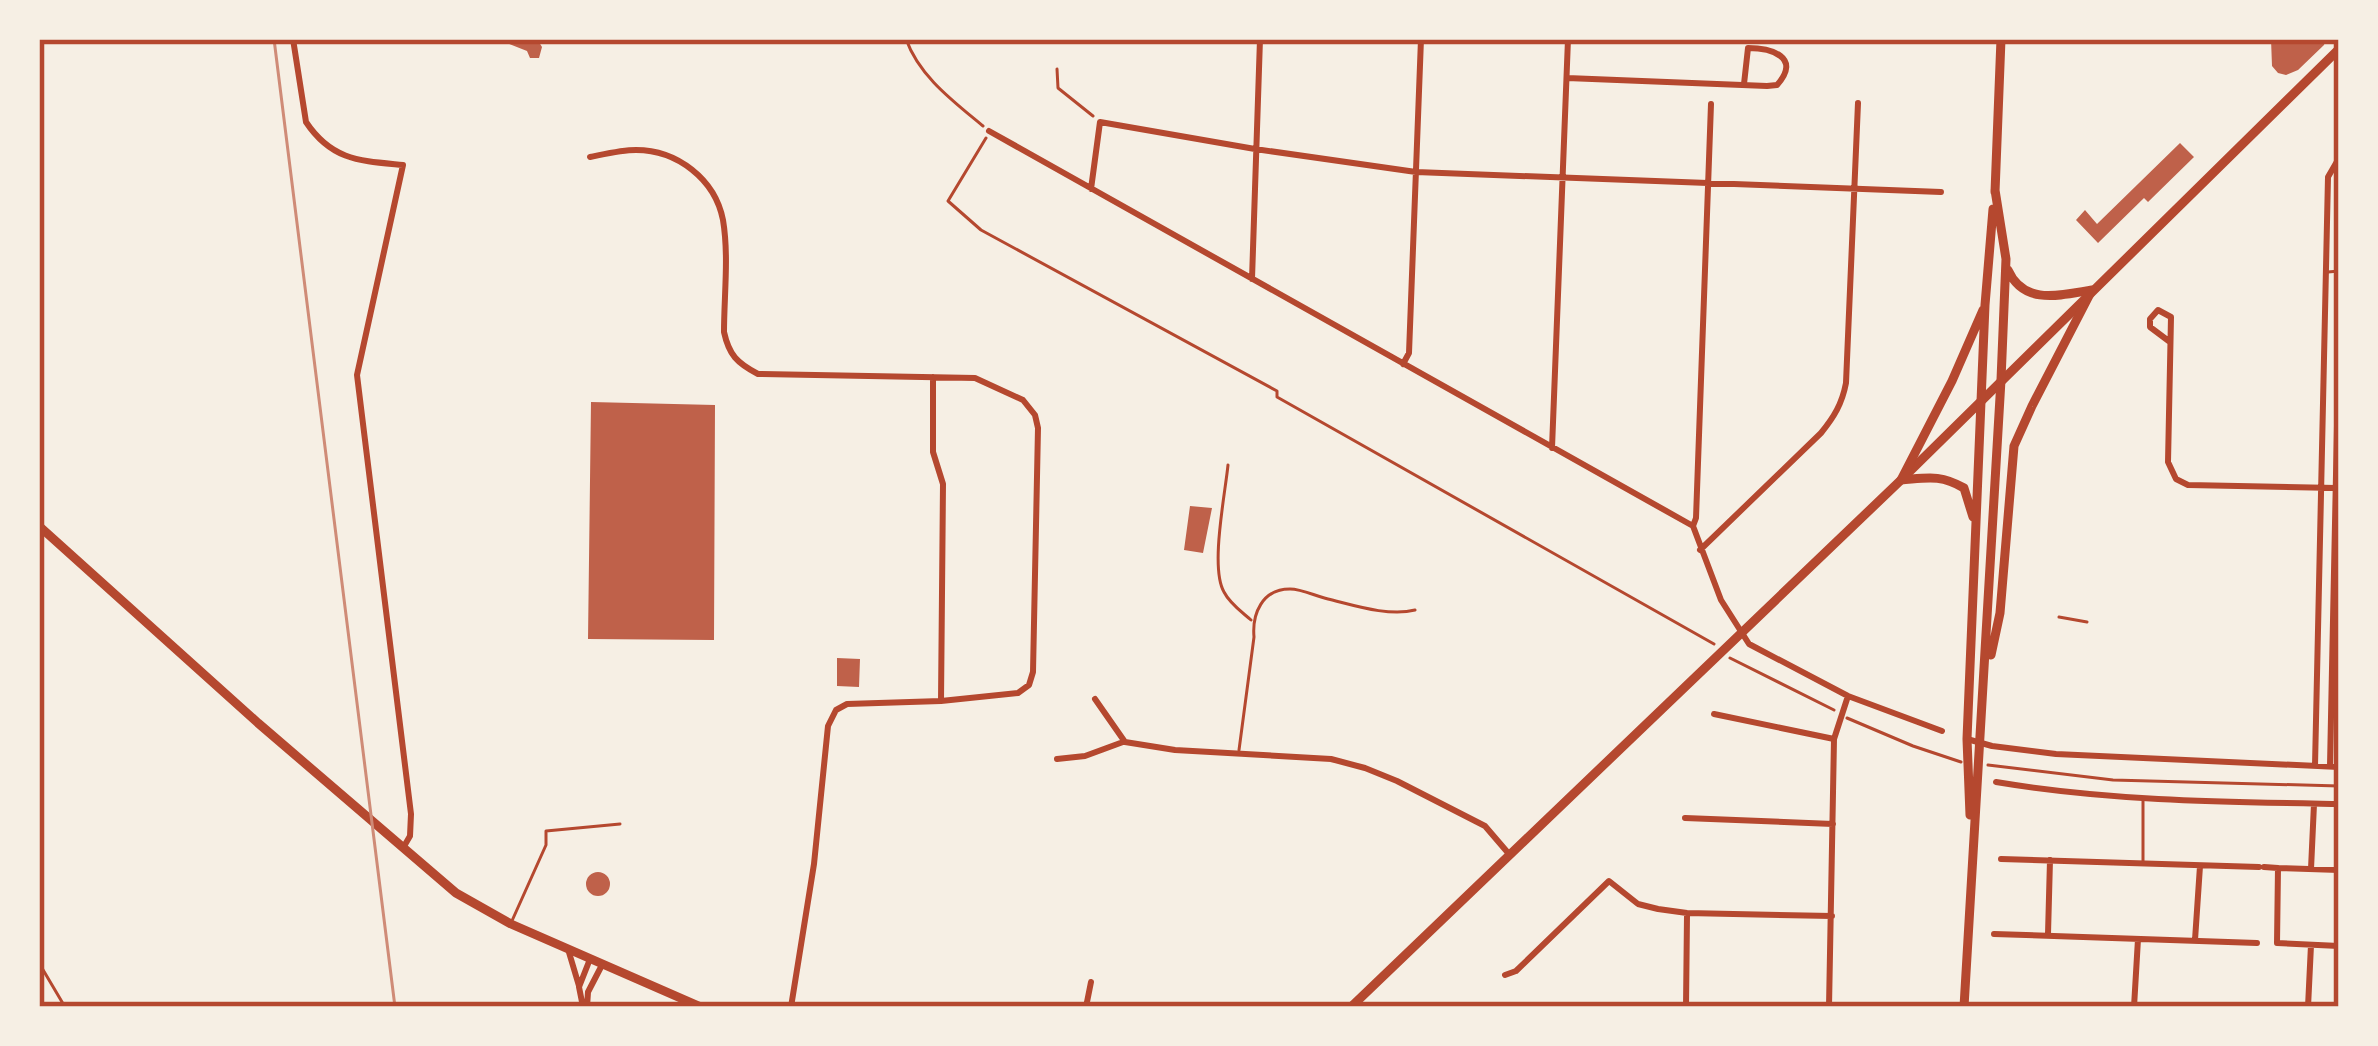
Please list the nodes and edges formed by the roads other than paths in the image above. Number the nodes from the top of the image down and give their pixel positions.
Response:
1 (293, 39) edge
2 (1260, 39) edge
3 (1421, 39) edge
4 (1568, 39) edge
5 (2002, 39) edge
6 (2339, 49) edge
7 (1567, 78) junction
8 (1744, 84) junction
9 (1858, 103) dead end
10 (1711, 104) dead end
11 (989, 131) road end
12 (1256, 149) junction
13 (590, 157) dead end
14 (2339, 158) edge
15 (1416, 172) junction
16 (1563, 176) junction
17 (1709, 183) junction
18 (1091, 189) junction
19 (1854, 189) junction
20 (1995, 190) junction
21 (1941, 192) dead end
22 (2006, 259) junction
23 (2339, 271) edge
24 (2327, 272) junction
25 (1252, 279) junction
26 (2092, 290) junction
27 (1985, 305) junction
28 (2339, 329) edge
29 (2170, 343) junction
30 (1403, 364) junction
31 (933, 377) junction
32 (2001, 380) junction
33 (1981, 400) junction
34 (1552, 448) junction
35 (1228, 465) dead end
36 (1901, 480) junction
37 (2322, 488) junction
38 (2336, 488) junction
39 (39, 526) edge
40 (1693, 526) junction
41 (1977, 537) junction
42 (1700, 550) junction
43 (1414, 610) dead end
44 (1253, 621) junction
45 (1740, 633) junction
46 (1985, 684) junction
47 (1848, 695) junction
48 (1095, 699) dead end
49 (941, 701) junction
50 (1714, 714) dead end
51 (1942, 731) dead end
52 (1834, 739) junction
53 (1967, 739) junction
54 (1125, 742) junction
55 (1981, 744) junction
56 (1239, 752) junction
57 (1057, 759) dead end
58 (2315, 766) junction
59 (2335, 767) edge
60 (1996, 782) dead end
61 (2143, 799) junction
62 (2314, 804) junction
63 (2339, 804) edge
64 (1685, 818) dead end
65 (620, 824) dead end
66 (1833, 824) junction
67 (1972, 845) junction
68 (403, 848) junction
69 (1509, 854) junction
70 (2001, 859) dead end
71 (2050, 860) junction
72 (2143, 864) junction
73 (2200, 866) junction
74 (2278, 868) junction
75 (2311, 869) junction
76 (2339, 870) edge
77 (1687, 913) junction
78 (1832, 916) junction
79 (511, 924) junction
80 (1994, 934) dead end
81 (2048, 935) junction
82 (2138, 939) junction
83 (2195, 941) junction
84 (2277, 943) junction
85 (2311, 945) junction
86 (2339, 946) edge
87 (568, 950) junction
88 (590, 959) junction
89 (602, 965) junction
90 (1504, 975) dead end
91 (1090, 982) dead end
92 (580, 987) junction
93 (1964, 1006) edge
94 (585, 1007) edge
95 (701, 1007) edge
96 (791, 1007) edge
97 (1086, 1007) edge
98 (1351, 1007) edge
99 (1686, 1007) edge
100 (1829, 1007) edge
101 (2014, 1007) edge
102 (2134, 1007) edge
103 (2308, 1007) edge

1 - 68 street
2 - 12 street
3 - 15 street
4 - 7 street
5 - 20 main road
6 - 26 main road
7 - 8 street
7 - 16 street
8 - 8 street
9 - 19 street
10 - 17 street
11 - 18 street
12 - 15 street
12 - 18 street
12 - 25 street
13 - 31 street
14 - 24 street
15 - 16 street
15 - 30 street
16 - 17 street
16 - 34 street
17 - 19 street
17 - 40 street
18 - 25 street
19 - 21 street
19 - 42 street
20 - 22 main road
20 - 27 main road
22 - 26 main road
22 - 32 main road
23 - 24 lane
24 - 37 street
25 - 30 street
26 - 32 main road
26 - 46 main road
27 - 33 main road
27 - 36 main road
28 - 38 street
29 - 29 street
29 - 37 street
30 - 34 street
31 - 49 street
31 - 49 street
32 - 33 main road
32 - 46 main road
33 - 36 main road
33 - 41 main road
34 - 40 street
35 - 44 lane
36 - 41 main road
36 - 45 main road
37 - 38 street
37 - 58 street
38 - 59 street
39 - 68 main road
40 - 42 street
41 - 53 main road
42 - 45 street
43 - 44 lane
44 - 56 lane
45 - 47 street
45 - 69 main road
46 - 55 main road
47 - 51 street
47 - 52 street
48 - 54 street
49 - 96 street
50 - 52 street
52 - 66 street
53 - 55 street
53 - 67 main road
54 - 56 street
54 - 57 street
55 - 58 street
55 - 67 main road
56 - 69 street
58 - 59 street
60 - 61 street
61 - 62 street
61 - 72 lane
62 - 63 street
62 - 75 street
64 - 66 street
65 - 79 lane
66 - 78 street
67 - 93 main road
68 - 79 main road
69 - 98 main road
70 - 71 street
71 - 72 street
71 - 81 street
72 - 73 street
73 - 74 street
73 - 83 street
74 - 75 street
74 - 84 street
75 - 76 street
77 - 78 street
77 - 90 street
77 - 99 street
78 - 100 street
79 - 87 main road
80 - 81 street
81 - 82 street
82 - 83 street
82 - 102 street
83 - 84 street
84 - 85 street
85 - 86 street
85 - 103 street
87 - 88 main road
87 - 92 street
88 - 89 main road
88 - 92 street
89 - 94 street
89 - 95 main road
91 - 97 street
92 - 94 street
93 - 101 street

